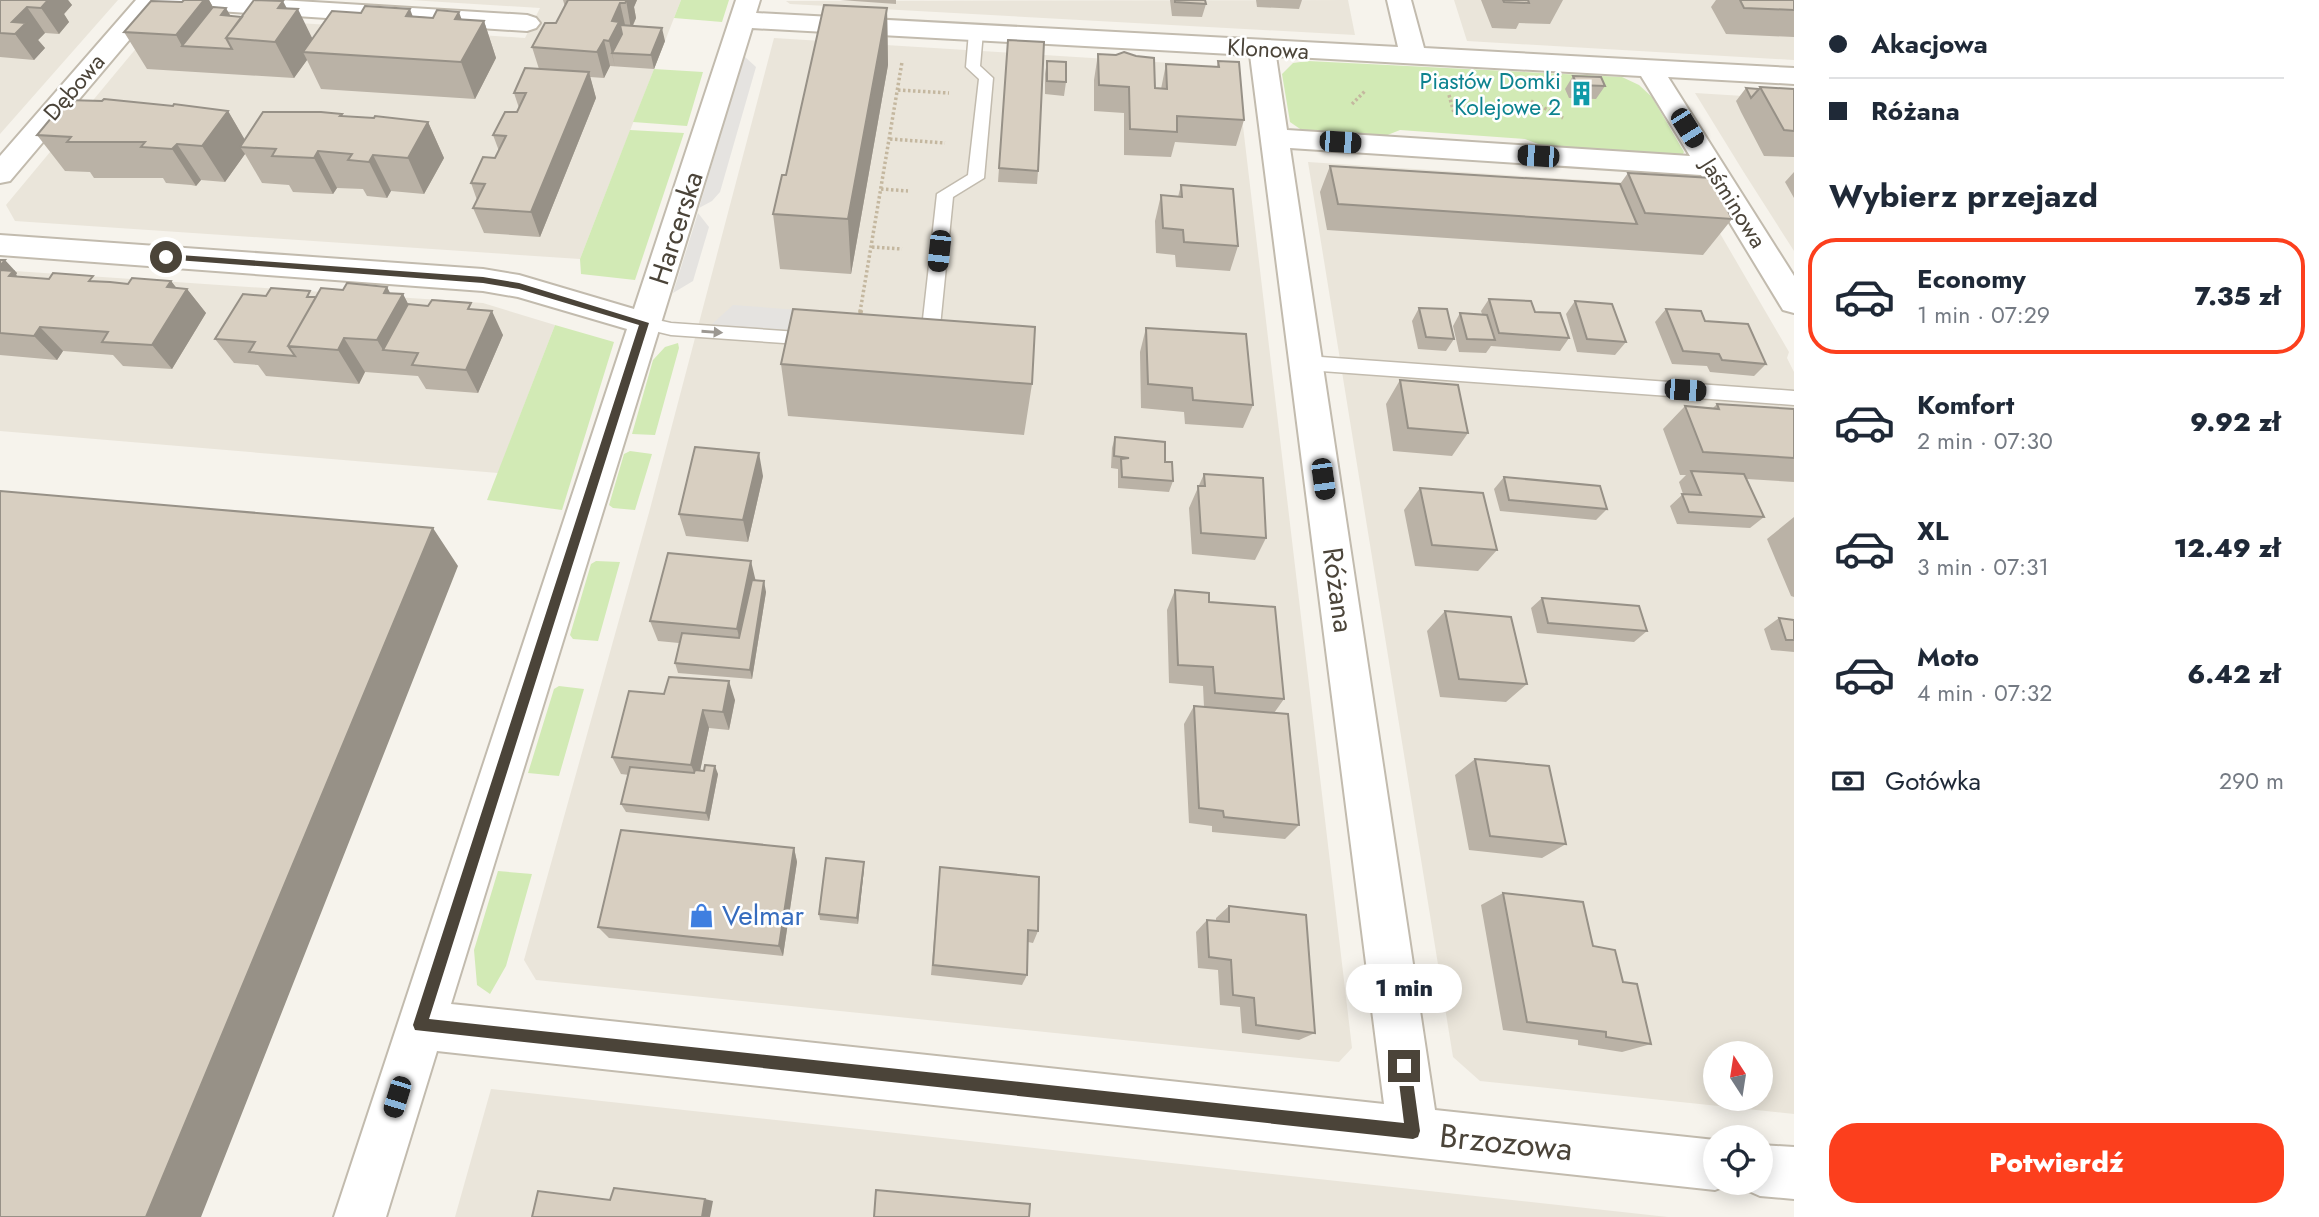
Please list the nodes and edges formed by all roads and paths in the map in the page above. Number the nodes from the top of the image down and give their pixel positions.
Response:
1 (149, 0) edge
2 (160, 0) edge
3 (1399, 0) edge
4 (745, 10) edge
5 (527, 23) dead end
6 (976, 32) junction
7 (1262, 48) junction
8 (904, 53) dead end
9 (1413, 56) junction
10 (1650, 69) junction
11 (1794, 76) edge
12 (1446, 87) dead end
13 (1367, 89) dead end
14 (898, 90) junction
15 (984, 96) junction
16 (1275, 138) junction
17 (890, 139) junction
18 (1321, 141) junction
19 (979, 145) junction
20 (1465, 151) junction
21 (1712, 167) junction
22 (0, 174) edge
23 (0, 245) edge
24 (1794, 302) edge
25 (645, 323) junction
26 (856, 341) joint
27 (923, 346) edge
28 (1307, 363) junction
29 (1794, 398) edge
30 (420, 1025) junction
31 (1413, 1131) junction
32 (1703, 1164) edge
33 (1773, 1171) edge
34 (1794, 1173) edge
35 (360, 1217) edge

1 - 22 street, Dębowa
2 - 5 street
3 - 9 street
4 - 6 street, Klonowa
4 - 25 street, Harcerska
6 - 7 street, Klonowa
6 - 15 lane
7 - 9 street, Klonowa
7 - 16 street, Różana
8 - 14 path
9 - 10 street, Klonowa
10 - 11 street, Klonowa
10 - 21 street, Jaśminowa
12 - 20 path
13 - 18 path
14 - 15 path
14 - 17 path
15 - 19 lane
16 - 18 street
16 - 28 street, Różana
17 - 19 path
17 - 26 path
18 - 20 street
19 - 27 lane
20 - 21 street
21 - 24 street, Jaśminowa
23 - 25 street
25 -> 26 lane
25 - 30 street, Harcerska
28 - 29 lane
28 - 31 street, Różana
30 - 31 street, Brzozowa
30 - 35 street, Harcerska
31 - 32 street, Brzozowa
33 - 34 street

